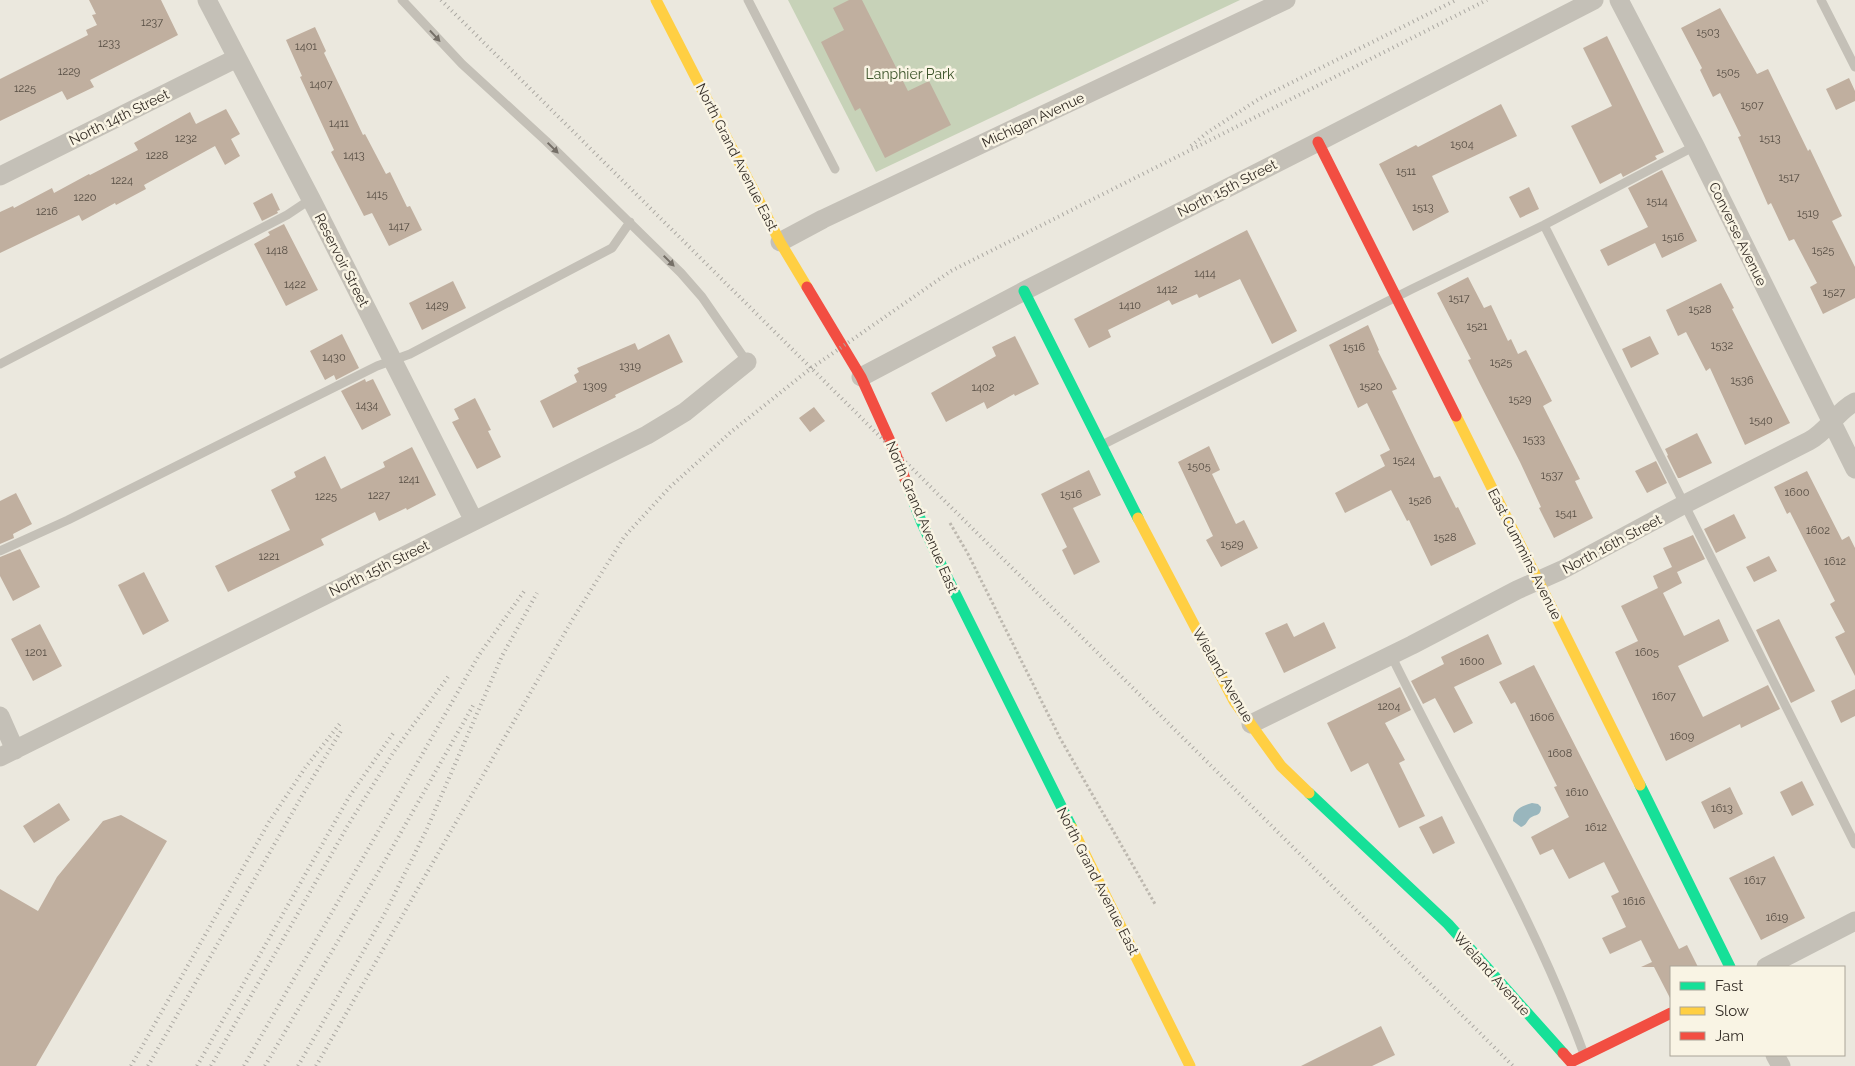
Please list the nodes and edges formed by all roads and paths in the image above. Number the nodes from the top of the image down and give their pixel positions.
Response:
1 (206, 0) edge
2 (402, 0) edge
3 (656, 0) edge
4 (748, 0) edge
5 (1286, 0) edge
6 (1594, 0) edge
7 (1619, 0) edge
8 (1821, 0) edge
9 (237, 58) junction
10 (1855, 67) edge
11 (1318, 142) junction
12 (1695, 146) junction
13 (835, 169) dead end
14 (0, 176) edge
15 (311, 199) junction
16 (630, 222) junction
17 (1544, 225) junction
18 (780, 242) junction
19 (1024, 291) junction
20 (1396, 297) junction
21 (392, 360) junction
22 (747, 362) joint
23 (0, 364) edge
24 (860, 377) junction
25 (1855, 402) edge
26 (1831, 421) junction
27 (1101, 446) junction
28 (1855, 469) edge
29 (1685, 504) junction
30 (948, 520) dead end
31 (474, 522) junction
32 (0, 551) edge
33 (1539, 581) junction
34 (1391, 655) junction
35 (0, 716) edge
36 (1251, 724) junction
37 (8, 753) edge
38 (1855, 844) edge
39 (1156, 904) dead end
40 (1855, 921) edge
41 (1730, 966) edge
42 (1768, 966) edge
43 (1670, 1014) edge
44 (1585, 1056) junction
45 (1572, 1064) edge
46 (1190, 1066) edge

1 - 9 street, Reservoir Street
2 -> 16 lane
3 - 18 street, North Grand Avenue East
4 - 13 lane
5 - 18 street, Michigan Avenue
6 - 11 street, North 15th Street
7 - 12 street, Converse Avenue
8 - 10 lane
9 - 14 street, North 14th Street
9 - 15 street, Reservoir Street
11 - 19 street, North 15th Street
11 - 20 street, East Cummins Avenue
12 - 17 lane
12 - 26 street, Converse Avenue
15 - 21 street, Reservoir Street
15 - 23 lane
16 - 21 lane
16 -> 22 lane
17 - 20 lane
17 - 29 lane
18 - 24 street, North Grand Avenue East
19 - 24 street, North 15th Street
19 - 27 street, Wieland Avenue
20 - 27 lane
20 - 33 street, East Cummins Avenue
21 - 31 street, Reservoir Street
21 - 32 lane
22 - 31 street, North 15th Street
24 - 46 street, North Grand Avenue East
25 - 26 street, North 16th Street
26 - 28 street, Converse Avenue
26 - 29 street, North 16th Street
27 - 36 street, Wieland Avenue
29 - 33 street, North 16th Street
29 - 38 lane
30 - 39 path
31 - 37 street, North 15th Street
33 - 34 street, North 16th Street
33 - 41 street, East Cummins Avenue
34 - 36 street, North 16th Street
34 - 44 lane
35 - 37 street
36 - 45 street, Wieland Avenue
40 - 42 street
43 - 44 street
44 - 45 street

